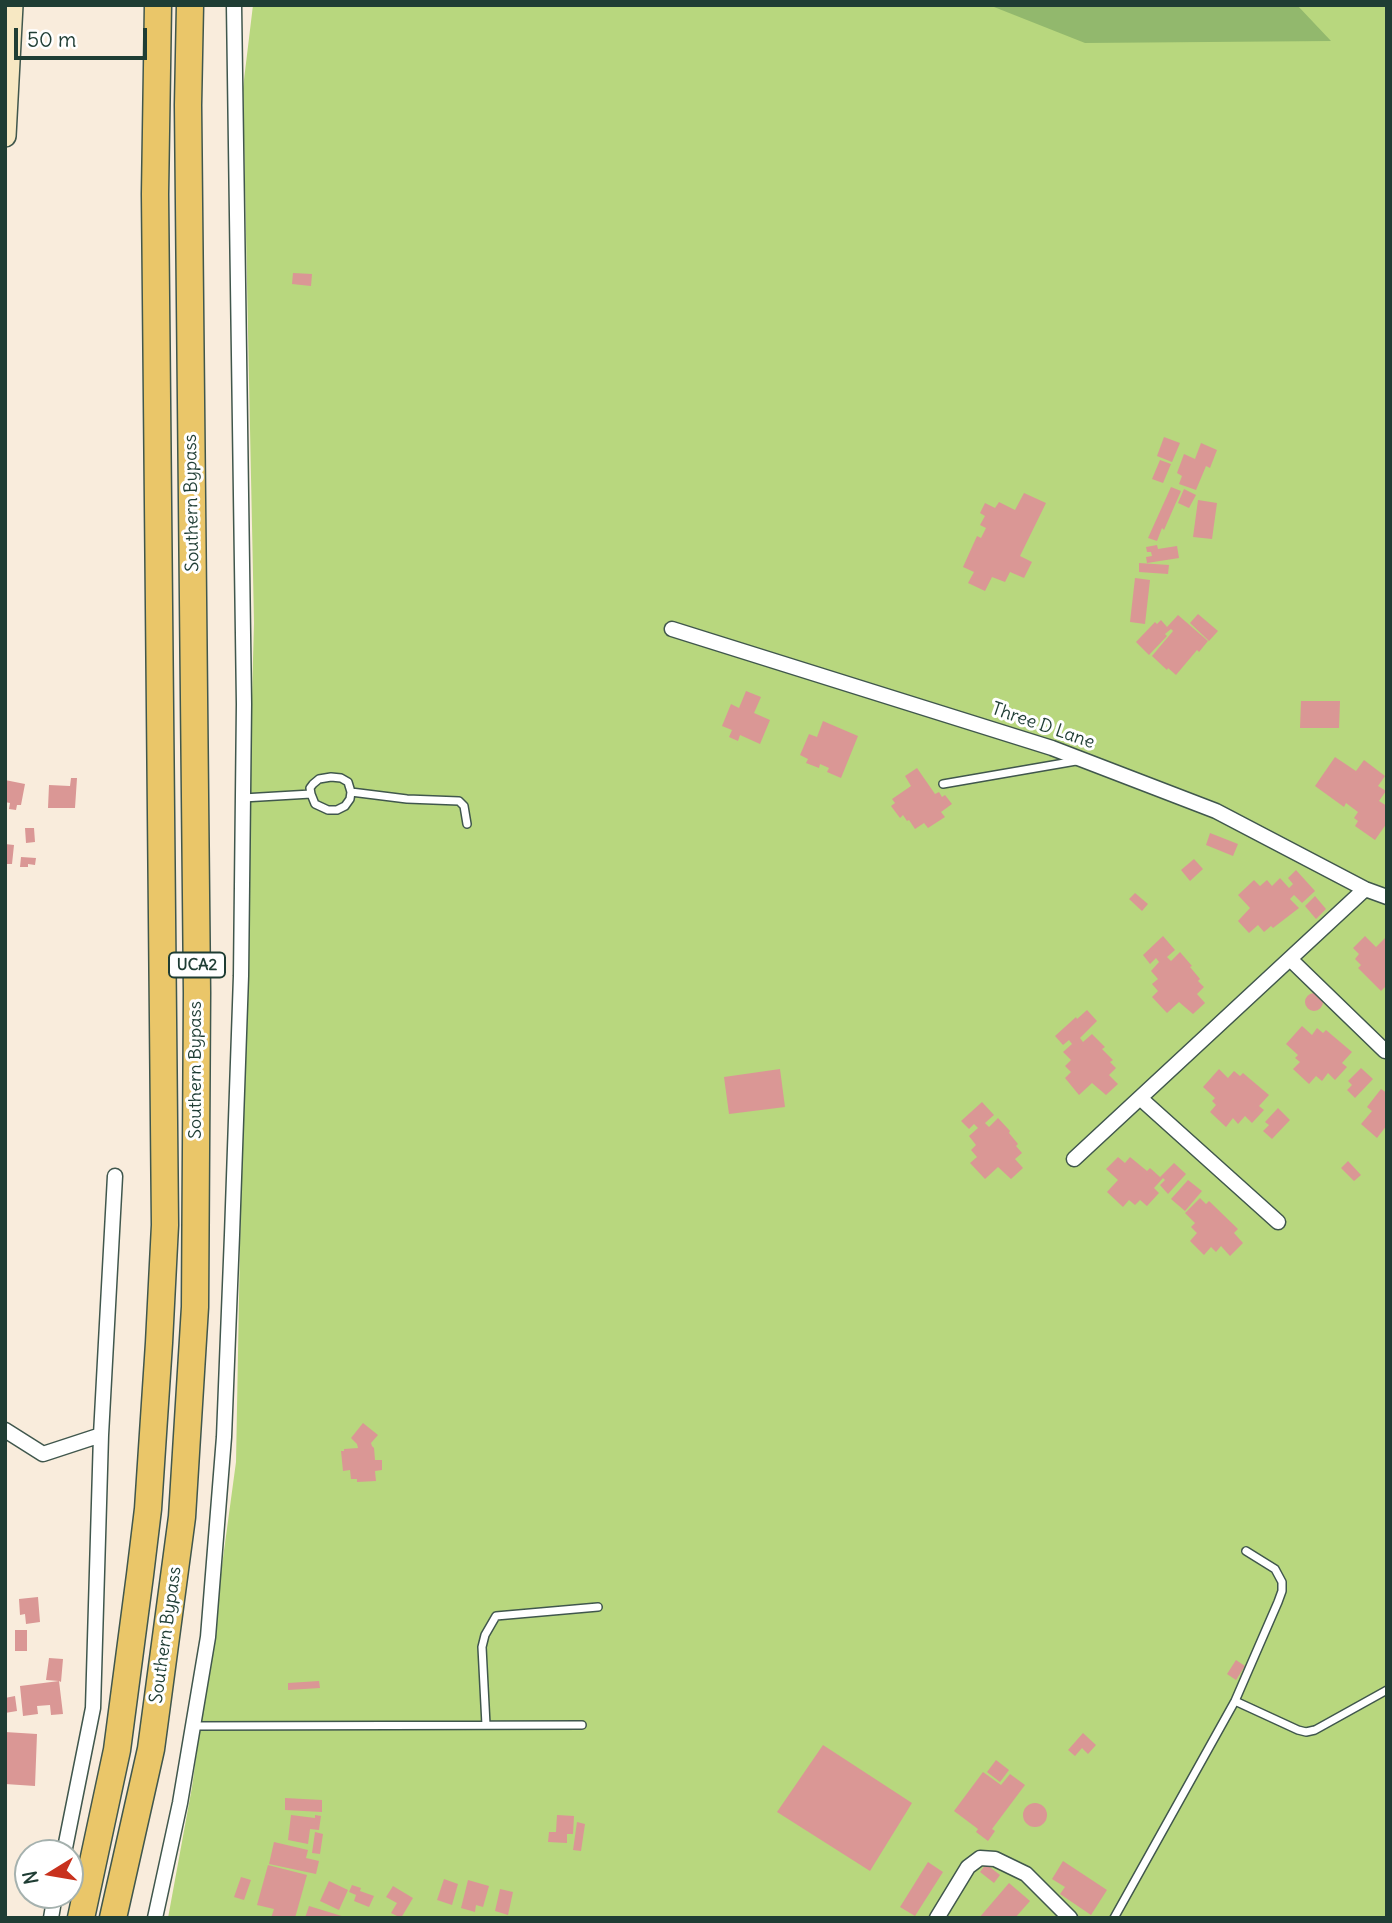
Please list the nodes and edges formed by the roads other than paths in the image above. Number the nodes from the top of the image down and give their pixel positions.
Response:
1 (12, 5) edge
2 (158, 5) edge
3 (190, 5) edge
4 (234, 5) edge
5 (5, 136) edge
6 (672, 629) dead end
7 (1084, 760) junction
8 (943, 783) dead end
9 (351, 792) junction
10 (311, 794) junction
11 (243, 798) junction
12 (467, 824) dead end
13 (1365, 889) junction
14 (1387, 897) edge
15 (1290, 959) junction
16 (1385, 1051) dead end
17 (1140, 1098) junction
18 (1074, 1159) dead end
19 (115, 1176) dead end
20 (1278, 1222) dead end
21 (5, 1430) edge
22 (101, 1435) junction
23 (1246, 1551) dead end
24 (598, 1607) dead end
25 (1387, 1690) edge
26 (1235, 1701) junction
27 (486, 1725) junction
28 (582, 1725) dead end
29 (194, 1726) junction
30 (67, 1839) edge
31 (81, 1918) edge
32 (113, 1918) edge
33 (155, 1918) edge
34 (937, 1918) edge
35 (1070, 1918) edge
36 (1114, 1918) edge

1 - 5 main road
2 - 31 highway, Southern Bypass / UCA2
3 - 32 highway, Southern Bypass / UCA2
4 - 11 street
6 - 7 street, Three D Lane
7 - 8 lane
7 - 13 street, Three D Lane
9 - 10 lane
9 - 10 lane
9 - 12 lane
10 - 11 lane
11 - 29 street
13 - 14 street, Three D Lane
13 - 15 street
15 - 16 street
15 - 17 street
17 - 18 street
17 - 20 street
19 - 22 street
21 - 22 street
22 - 30 street
23 - 26 lane
24 - 27 lane
25 - 26 lane
26 - 36 lane
27 - 28 lane
27 - 29 lane
29 - 33 street
34 - 35 street

